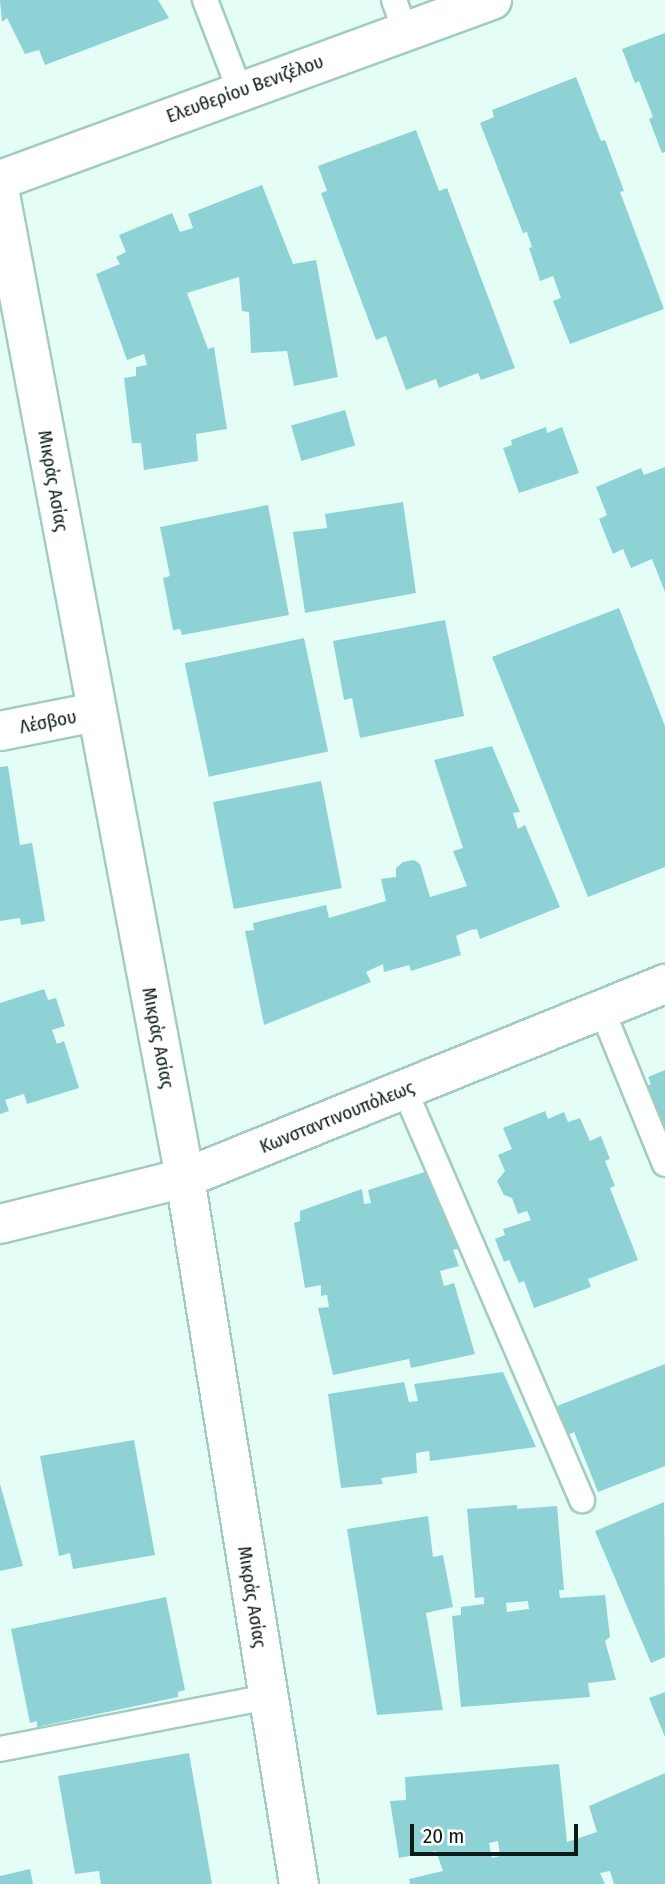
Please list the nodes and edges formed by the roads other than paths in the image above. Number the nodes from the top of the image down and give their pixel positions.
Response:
1 (205, 0) edge
2 (492, 0) edge
3 (399, 15) edge
4 (240, 91) junction
5 (0, 180) edge
6 (0, 194) edge
7 (96, 712) junction
8 (0, 731) edge
9 (665, 984) edge
10 (602, 1010) junction
11 (405, 1091) junction
12 (665, 1164) edge
13 (185, 1178) junction
14 (0, 1224) edge
15 (582, 1500) dead end
16 (268, 1696) junction
17 (0, 1749) edge
18 (299, 1884) edge

1 - 4 lane
2 - 3 street, Ελευθερίου Βενιζέλου
3 - 4 street, Ελευθερίου Βενιζέλου
4 - 5 street, Ελευθερίου Βενιζέλου
6 - 7 street, Μικράς Ασίας
7 - 8 street, Λέσβου
7 - 13 street, Μικράς Ασίας
9 - 10 street, Κωνσταντινουπόλεως
10 - 11 street, Κωνσταντινουπόλεως
10 - 12 lane
11 - 13 street, Κωνσταντινουπόλεως
11 - 15 lane
13 - 14 street, Κωνσταντινουπόλεως
13 - 16 street, Μικράς Ασίας
16 - 17 lane
16 - 18 street, Μικράς Ασίας

